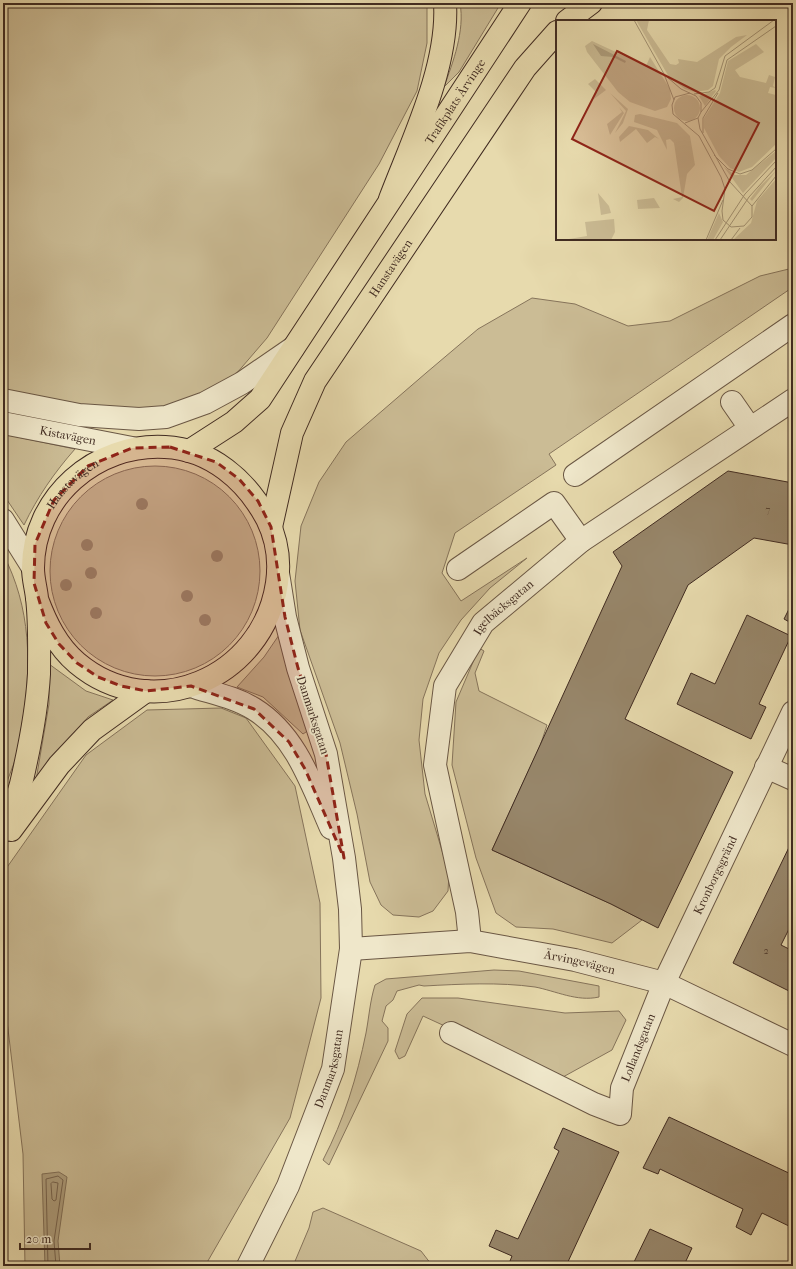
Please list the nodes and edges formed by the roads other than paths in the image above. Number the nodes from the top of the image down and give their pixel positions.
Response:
1 (445, 3) edge
2 (520, 3) edge
3 (591, 3) edge
4 (568, 20) edge
5 (556, 33) edge
6 (390, 199) junction
7 (793, 326) edge
8 (293, 348) junction
9 (3, 400) edge
10 (793, 400) edge
11 (732, 402) dead end
12 (3, 423) edge
13 (750, 428) junction
14 (132, 448) junction
15 (189, 451) junction
16 (575, 475) dead end
17 (3, 520) edge
18 (271, 527) junction
19 (581, 541) junction
20 (33, 568) junction
21 (458, 570) dead end
22 (278, 573) junction
23 (37, 600) junction
24 (191, 686) junction
25 (146, 691) junction
26 (793, 712) edge
27 (766, 767) junction
28 (793, 779) edge
29 (3, 831) edge
30 (3, 840) edge
31 (344, 858) junction
32 (470, 941) junction
33 (351, 949) junction
34 (664, 982) junction
35 (451, 1033) dead end
36 (793, 1045) edge
37 (248, 1266) edge

1 - 6 main road
2 - 6 main road, Trafikplats Ärvinge
3 - 4 main road
5 - 18 main road, Hanstavägen
6 - 8 main road
7 - 16 street
8 - 9 street
8 - 15 main road
10 - 13 street, Igelbäcksgatan
11 - 13 street
12 - 14 street, Kistavägen
13 - 19 street, Igelbäcksgatan
14 - 15 main road, Hanstavägen
14 - 20 main road, Hanstavägen
15 - 18 main road, Hanstavägen
17 - 20 street
18 - 22 main road, Hanstavägen
19 - 21 street
19 - 32 street, Igelbäcksgatan
20 - 23 main road, Hanstavägen
22 - 24 main road, Hanstavägen
22 - 31 street, Danmarksgatan
23 - 25 main road, Hanstavägen
23 - 29 main road, Hanstavägen
24 - 25 main road, Hanstavägen
24 - 31 street, Danmarksgatan
25 - 30 main road
26 - 27 street, Kronborgsgränd
27 - 28 street
27 - 34 street, Kronborgsgränd
31 - 33 street, Danmarksgatan
32 - 33 street, Ärvingevägen
32 - 34 street, Ärvingevägen
33 - 37 street, Danmarksgatan
34 - 35 street, Lollandsgatan
34 - 36 street, Ärvingevägen

